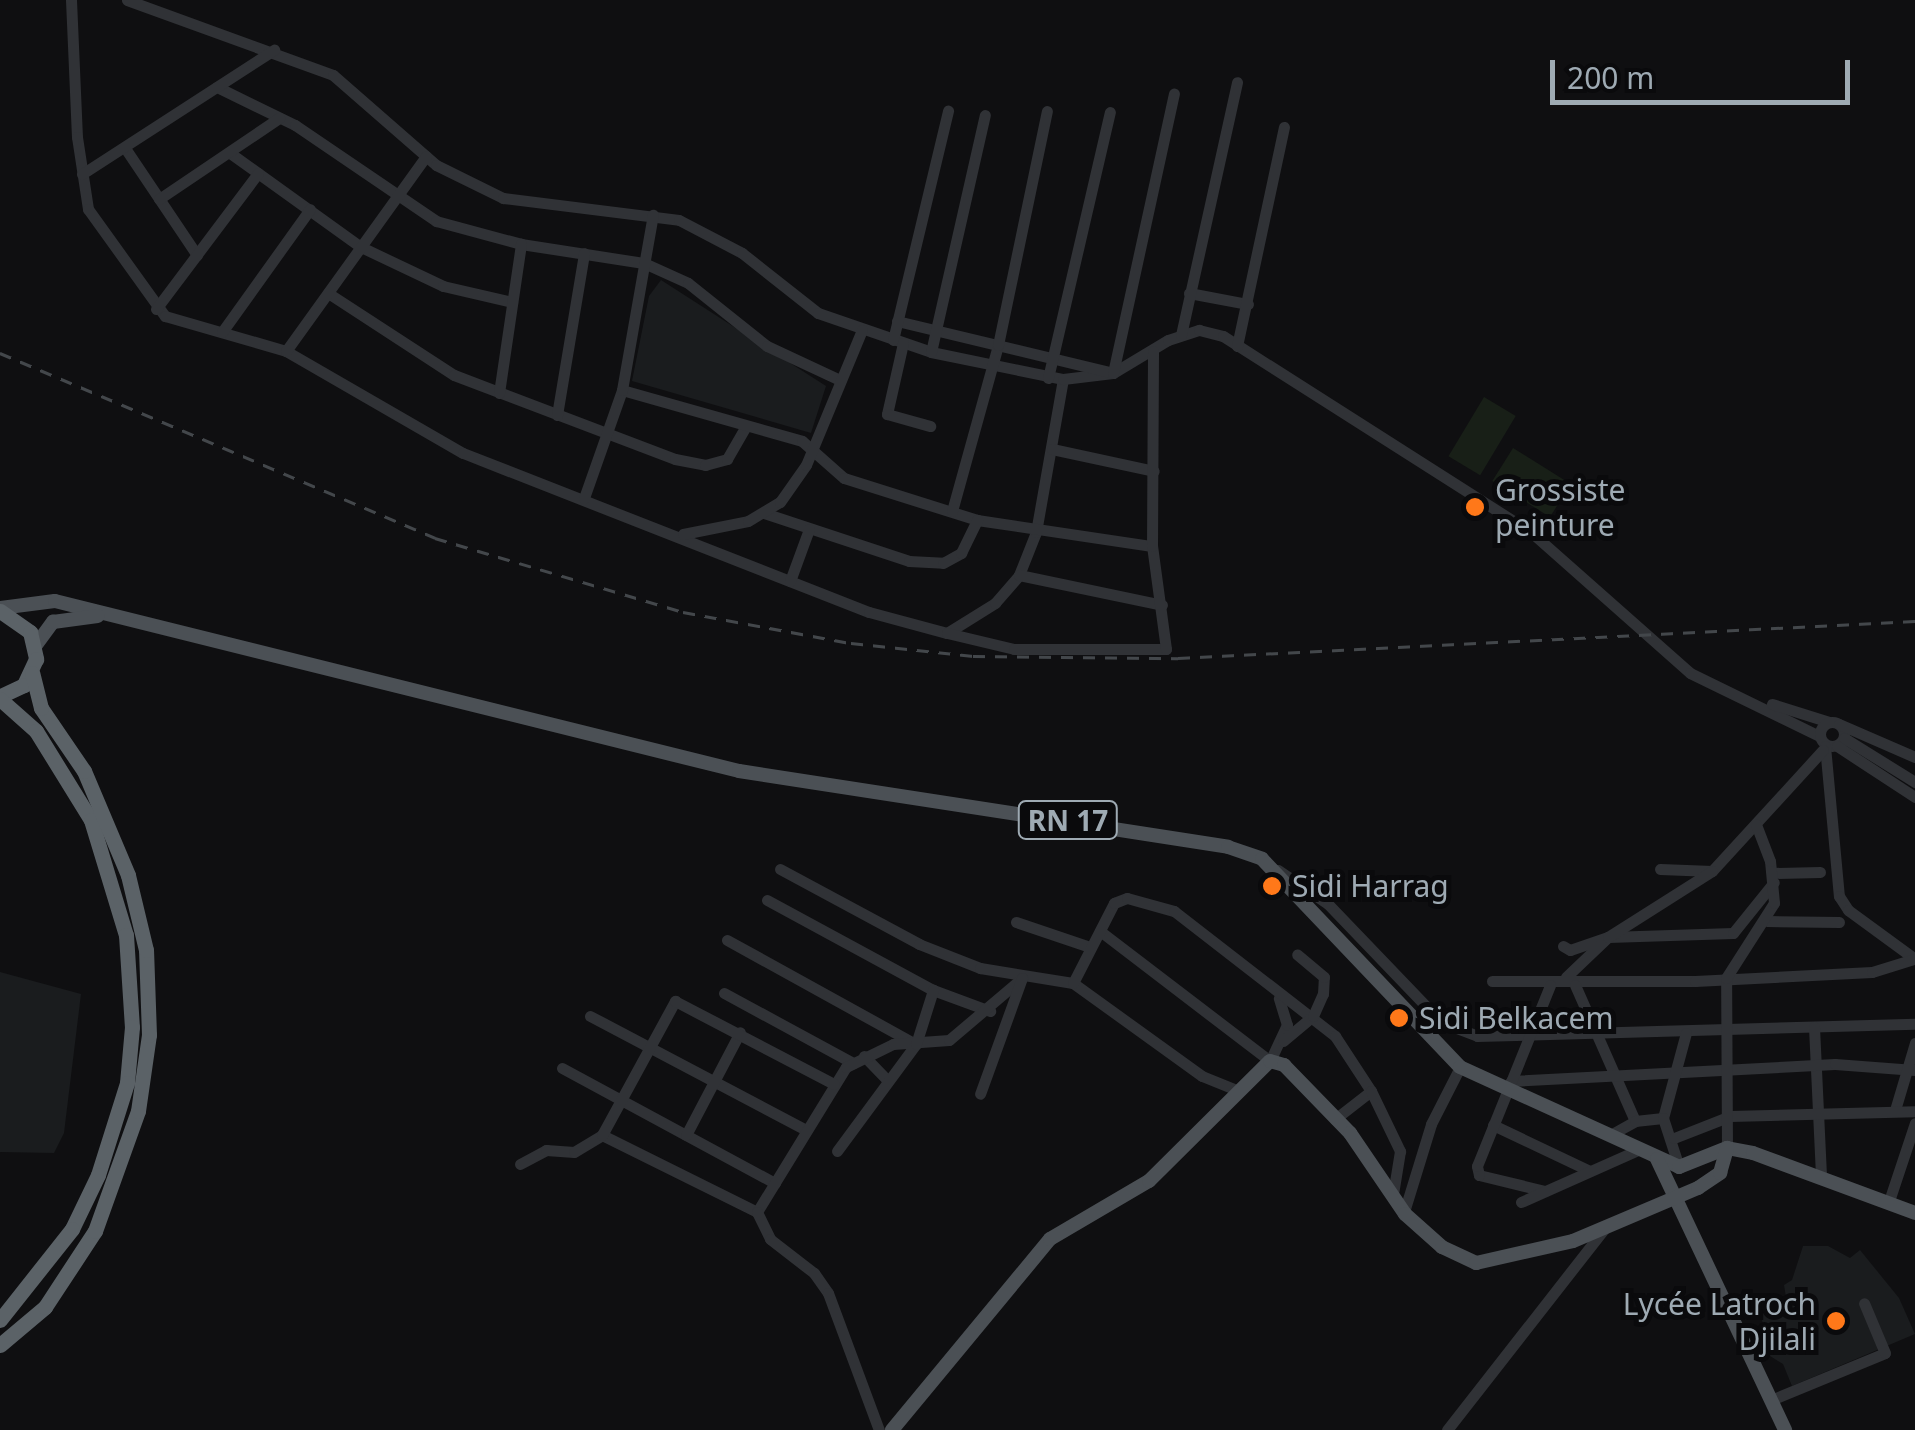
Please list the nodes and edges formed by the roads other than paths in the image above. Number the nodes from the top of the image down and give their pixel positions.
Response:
1 (71, 0) edge
2 (127, 0) edge
3 (274, 50) junction
4 (1237, 82) dead end
5 (218, 87) junction
6 (1174, 94) dead end
7 (948, 110) dead end
8 (1047, 111) dead end
9 (1110, 112) dead end
10 (985, 115) dead end
11 (279, 118) junction
12 (1284, 127) dead end
13 (124, 148) junction
14 (230, 153) junction
15 (426, 156) junction
16 (258, 172) junction
17 (82, 174) junction
18 (400, 196) junction
19 (159, 199) junction
20 (310, 209) junction
21 (653, 215) junction
22 (521, 244) junction
23 (362, 247) junction
24 (584, 253) junction
25 (197, 256) junction
26 (644, 264) junction
27 (328, 293) junction
28 (1189, 293) junction
29 (512, 302) junction
30 (1248, 304) junction
31 (156, 309) junction
32 (898, 320) junction
33 (862, 330) junction
34 (222, 332) junction
35 (934, 332) junction
36 (1181, 335) junction
37 (898, 341) junction
38 (998, 345) junction
39 (1238, 346) junction
40 (286, 351) junction
41 (1153, 351) junction
42 (932, 352) junction
43 (1054, 355) junction
44 (990, 367) junction
45 (1113, 373) junction
46 (1048, 378) junction
47 (1063, 378) junction
48 (840, 380) junction
49 (622, 390) junction
50 (500, 393) junction
51 (557, 414) junction
52 (746, 426) junction
53 (930, 426) dead end
54 (609, 438) junction
55 (814, 447) junction
56 (1052, 449) junction
57 (1154, 471) junction
58 (584, 498) junction
59 (952, 511) junction
60 (764, 513) junction
61 (978, 520) junction
62 (808, 528) junction
63 (1036, 532) junction
64 (682, 534) junction
65 (1152, 546) junction
66 (1019, 575) junction
67 (790, 580) junction
68 (1162, 605) junction
69 (0, 610) edge
70 (114, 614) junction
71 (947, 633) junction
72 (36, 645) junction
73 (32, 673) junction
74 (0, 698) edge
75 (1755, 703) junction
76 (1834, 723) junction
77 (1831, 741) junction
78 (1915, 757) edge
79 (1915, 782) edge
80 (1915, 798) edge
81 (1756, 825) junction
82 (1262, 859) junction
83 (780, 869) dead end
84 (1660, 869) dead end
85 (1712, 871) junction
86 (1820, 872) dead end
87 (1773, 878) junction
88 (767, 900) dead end
89 (1766, 920) junction
90 (1016, 922) dead end
91 (1839, 922) dead end
92 (1100, 931) junction
93 (1608, 938) junction
94 (726, 940) dead end
95 (1090, 946) junction
96 (1563, 946) dead end
97 (1298, 954) dead end
98 (1914, 959) edge
99 (1022, 978) junction
100 (1726, 978) junction
101 (1492, 980) dead end
102 (1571, 981) junction
103 (1073, 984) junction
104 (1550, 986) junction
105 (934, 990) junction
106 (724, 992) dead end
107 (1280, 998) junction
108 (990, 1011) junction
109 (590, 1016) dead end
110 (1312, 1016) junction
111 (1915, 1024) edge
112 (1814, 1027) junction
113 (1728, 1031) junction
114 (740, 1032) junction
115 (1686, 1032) junction
116 (1598, 1034) junction
117 (1528, 1035) junction
118 (1915, 1043) edge
119 (916, 1044) junction
120 (649, 1047) junction
121 (1274, 1053) junction
122 (859, 1060) junction
123 (1815, 1065) junction
124 (1911, 1067) edge
125 (562, 1068) dead end
126 (1460, 1068) junction
127 (1730, 1070) junction
128 (1678, 1073) junction
129 (1618, 1076) junction
130 (887, 1080) junction
131 (715, 1081) junction
132 (834, 1084) junction
133 (1509, 1085) junction
134 (1238, 1091) junction
135 (1372, 1091) junction
136 (980, 1094) dead end
137 (620, 1099) junction
138 (1895, 1110) junction
139 (1915, 1111) edge
140 (1815, 1113) junction
141 (1730, 1116) junction
142 (1663, 1118) junction
143 (1336, 1119) junction
144 (1635, 1121) junction
145 (1915, 1123) edge
146 (1493, 1125) junction
147 (806, 1130) junction
148 (1612, 1134) junction
149 (602, 1135) junction
150 (686, 1135) junction
151 (1674, 1138) junction
152 (1727, 1148) junction
153 (1638, 1150) junction
154 (837, 1151) dead end
155 (1657, 1159) junction
156 (520, 1164) dead end
157 (1679, 1167) junction
158 (1590, 1171) junction
159 (1821, 1176) junction
160 (775, 1183) junction
161 (1546, 1191) junction
162 (1393, 1194) junction
163 (1672, 1196) junction
164 (1889, 1201) junction
165 (1522, 1202) dead end
166 (757, 1212) junction
167 (1404, 1212) junction
168 (1915, 1212) edge
169 (1605, 1228) junction
170 (1864, 1303) dead end
171 (0, 1320) edge
172 (3, 1345) edge
173 (1771, 1400) junction
174 (879, 1430) edge
175 (892, 1430) edge
176 (1448, 1430) edge
177 (1784, 1430) edge

1 - 17 street
2 - 3 street
3 - 5 street
3 - 15 street
4 - 28 street
5 - 11 street
5 - 13 street
6 - 45 street
7 - 32 street
8 - 38 street
9 - 43 street
10 - 35 street
11 - 14 street
11 - 18 street
12 - 30 street
13 - 17 street
13 - 19 street
14 - 16 street
14 - 19 street
15 - 18 street
15 - 21 street
16 - 20 street
16 - 25 street
17 - 31 street
18 - 22 street
18 - 23 street
19 - 25 street
20 - 23 street
20 - 34 street
21 - 26 street
21 - 33 street
22 - 24 street
22 - 29 street
23 - 27 street
23 - 29 street
24 - 26 street
24 - 51 street
25 - 31 street
26 - 48 street
26 - 49 street
27 - 40 street
27 - 50 street
28 - 30 street
28 - 36 street
29 - 50 street
30 - 39 street
31 - 34 street
32 - 35 street
32 - 37 street
33 - 37 street
33 - 48 street
34 - 40 street
35 - 38 street
35 - 42 street
36 - 39 street
36 - 41 street
37 - 42 street
37 - 53 street
38 - 43 street
38 - 44 street
39 - 75 street
40 - 58 street
41 - 45 street
41 - 57 street
42 - 44 street
43 - 45 street
43 - 46 street
44 - 46 street
44 - 59 street
45 - 47 street
46 - 47 street
47 - 56 street
48 - 55 street
49 - 52 street
49 - 54 street
50 - 51 street
51 - 54 street
52 - 54 street
52 - 55 street
54 - 58 street
55 - 59 street
55 - 60 street
56 - 57 street
56 - 63 street
57 - 65 street
58 - 64 street
59 - 61 street
60 - 62 street
60 - 64 street
61 - 62 street
61 - 63 street
62 - 67 street
63 - 65 street
63 - 66 street
64 - 67 street
65 - 68 street
66 - 68 street
66 - 71 street
67 - 71 street
68 - 71 street
69 - 70 main road, RN 17
69 - 72 highway
70 - 72 main road, RN 17
70 - 82 main road, RN 17
72 - 73 highway
73 - 74 highway
73 - 172 highway
74 - 171 highway
75 - 76 street
75 - 77 street
76 - 77 street
76 - 77 street
76 - 78 street
77 - 79 street
77 - 80 street
77 - 81 street
77 - 98 street
81 - 85 street
81 - 87 street
82 - 117 street
82 - 126 main road
83 - 99 street
84 - 85 street
85 - 93 street
86 - 87 street
87 - 89 street
87 - 93 street
88 - 105 street
89 - 91 street
89 - 100 street
90 - 95 street
92 - 95 street
92 - 107 street
92 - 121 street
93 - 96 street
93 - 102 street
94 - 119 street
95 - 103 street
97 - 110 street
98 - 100 street
99 - 103 street
99 - 108 street
99 - 136 street
100 - 102 street
100 - 113 street
101 - 104 street
102 - 104 street
102 - 116 street
103 - 134 street
104 - 117 street
105 - 108 street
105 - 119 street
106 - 122 street
107 - 110 street
107 - 121 street
108 - 119 street
109 - 120 street
110 - 121 street
110 - 135 street
111 - 112 street
112 - 113 street
112 - 123 street
113 - 115 street
113 - 127 street
114 - 120 street
114 - 131 street
114 - 132 street
115 - 116 street
115 - 128 street
116 - 117 street
116 - 129 street
117 - 133 street
118 - 124 street
119 - 122 street
119 - 130 street
120 - 131 street
120 - 137 street
121 - 134 main road
121 - 143 main road
122 - 130 street
122 - 132 street
123 - 124 street
123 - 127 street
123 - 140 street
124 - 138 street
125 - 137 street
126 - 133 main road
126 - 167 street
127 - 128 street
127 - 141 street
128 - 129 street
128 - 142 street
129 - 133 street
129 - 144 street
130 - 154 street
131 - 147 street
131 - 150 street
132 - 147 street
133 - 146 street
133 - 148 main road
134 - 175 main road
135 - 143 street
135 - 162 street
137 - 149 street
137 - 150 street
138 - 139 street
138 - 140 street
140 - 141 street
140 - 159 street
141 - 151 street
141 - 152 street
142 - 144 street
142 - 151 street
143 - 162 main road
144 - 148 street
145 - 164 street
146 - 158 street
146 - 161 street
147 - 160 street
148 - 153 main road
149 - 156 street
149 - 166 street
150 - 160 street
151 - 157 street
152 - 157 main road
152 - 159 main road
152 - 163 main road
153 - 155 main road
153 - 158 street
155 - 157 main road
155 - 163 main road
158 - 161 street
159 - 164 main road
160 - 166 street
161 - 165 street
162 - 167 main road
163 - 169 main road
163 - 173 main road
164 - 168 main road
166 - 174 street
167 - 169 main road
169 - 176 street
170 - 173 street
173 - 177 main road

